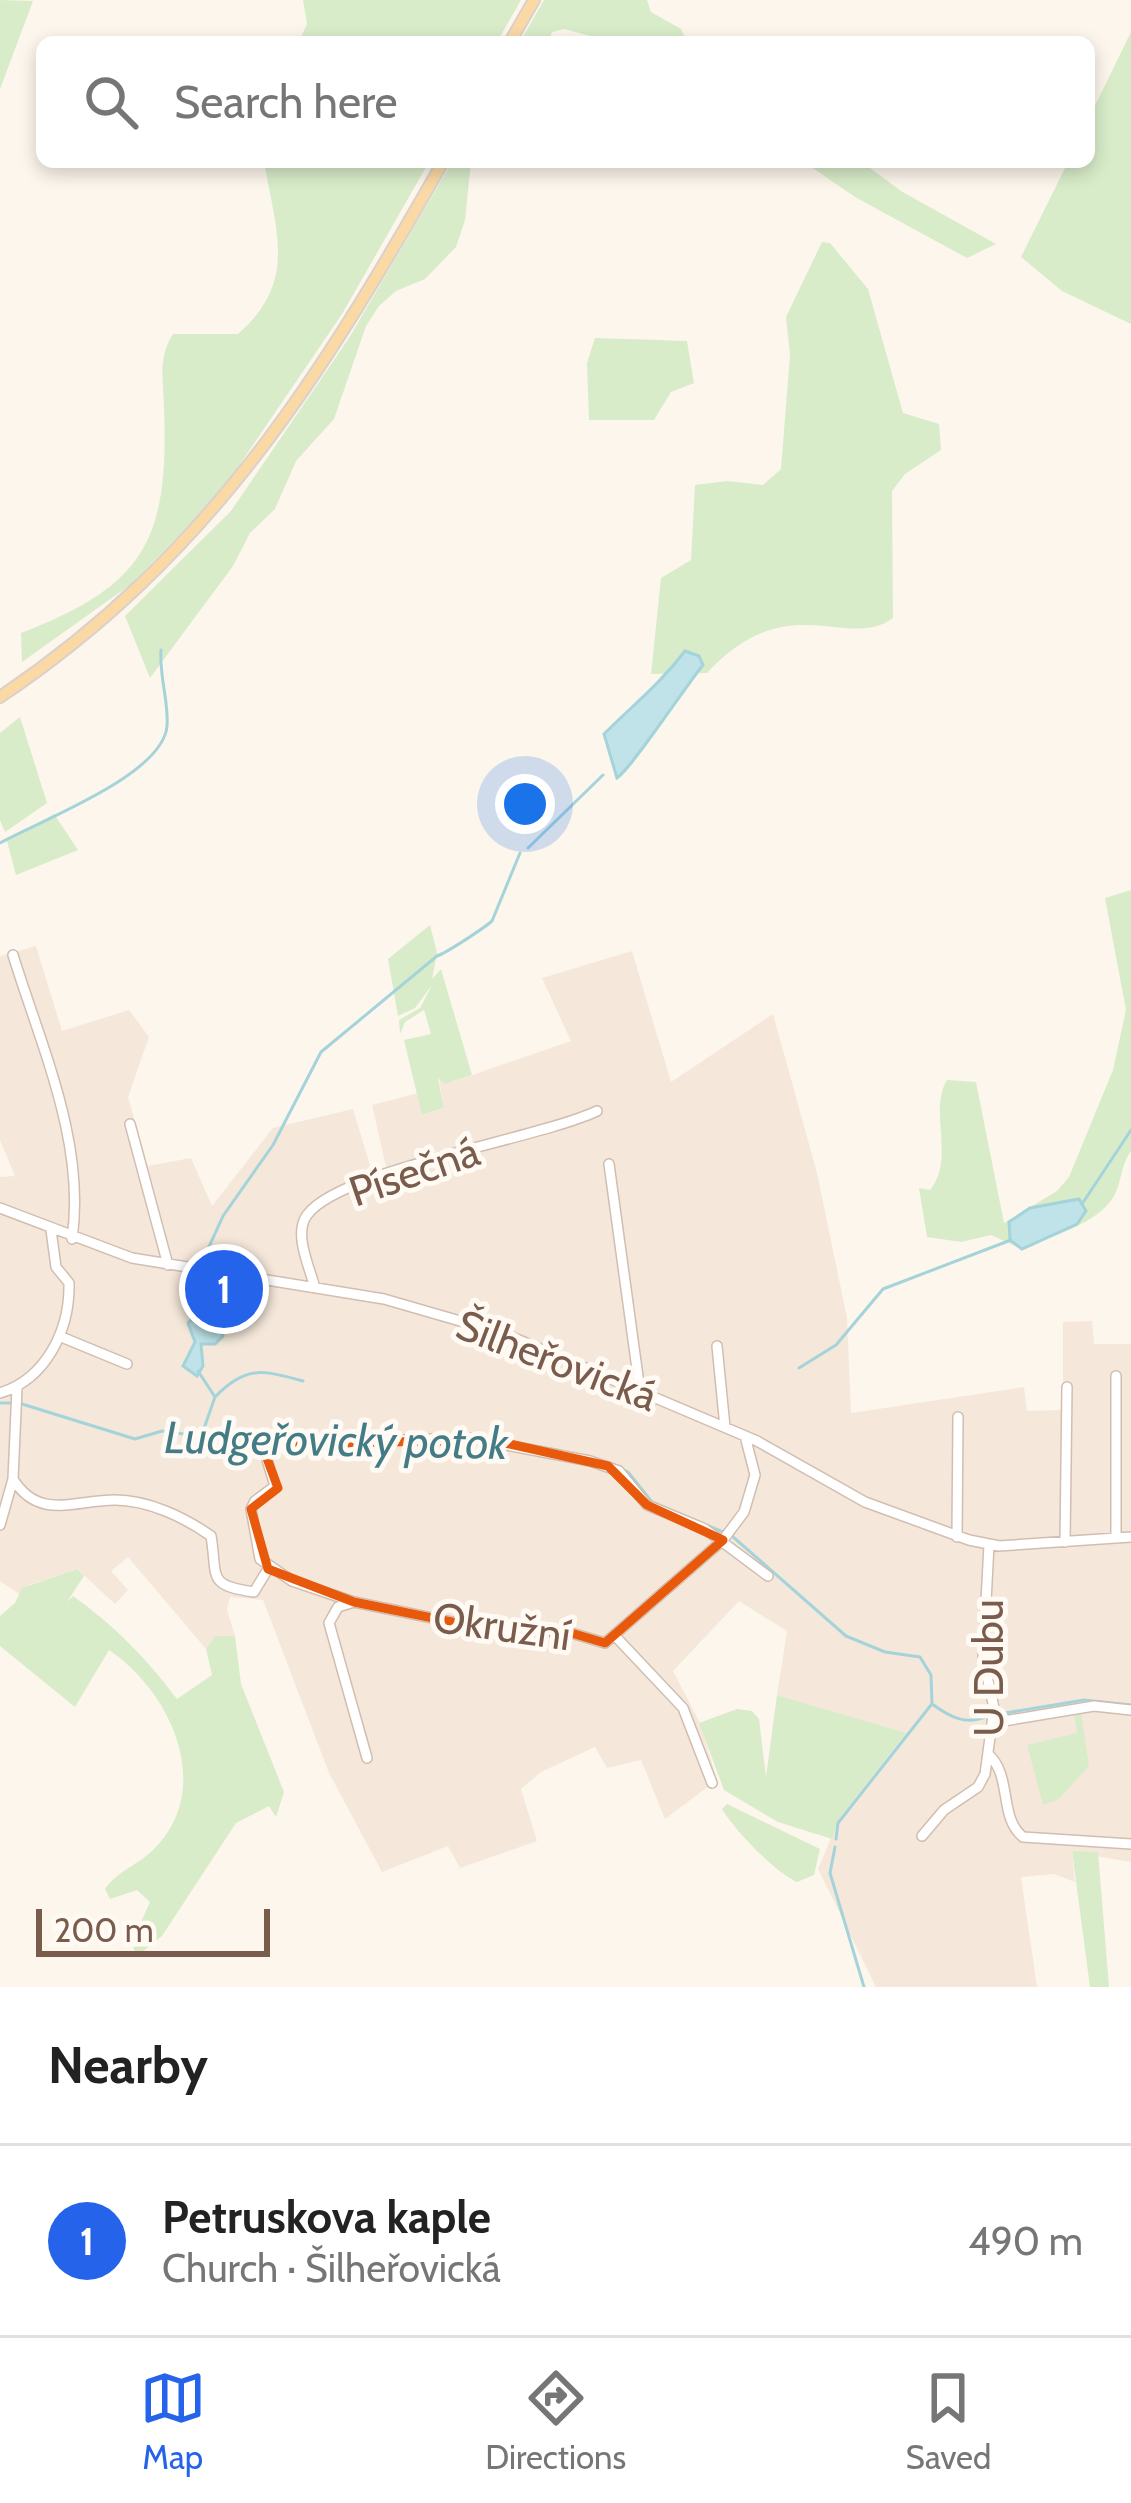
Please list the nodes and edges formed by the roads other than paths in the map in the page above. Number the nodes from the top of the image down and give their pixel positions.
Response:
1 (534, 0) edge
2 (513, 36) edge
3 (439, 168) edge
4 (0, 697) edge
5 (14, 955) dead end
6 (597, 1111) dead end
7 (130, 1124) dead end
8 (609, 1164) dead end
9 (0, 1208) edge
10 (51, 1230) junction
11 (72, 1239) junction
12 (168, 1265) junction
13 (315, 1288) junction
14 (59, 1336) junction
15 (717, 1346) dead end
16 (127, 1364) dead end
17 (1116, 1376) dead end
18 (1067, 1387) dead end
19 (17, 1388) junction
20 (640, 1391) junction
21 (0, 1393) edge
22 (958, 1417) dead end
23 (725, 1427) junction
24 (746, 1436) junction
25 (14, 1479) junction
26 (0, 1525) edge
27 (957, 1537) junction
28 (1131, 1537) edge
29 (1116, 1538) junction
30 (723, 1540) junction
31 (1065, 1542) junction
32 (989, 1545) junction
33 (268, 1569) junction
34 (768, 1576) dead end
35 (354, 1602) junction
36 (616, 1637) junction
37 (1131, 1710) edge
38 (992, 1723) junction
39 (988, 1754) junction
40 (367, 1758) dead end
41 (712, 1784) dead end
42 (922, 1835) dead end
43 (1131, 1844) edge

1 - 2 main road
3 - 4 main road
5 - 11 street
6 - 13 street, Písečná
7 - 12 street
8 - 20 street
9 - 10 street, Šilheřovická
10 - 11 street, Šilheřovická
10 - 14 street
11 - 12 street, Šilheřovická
12 - 13 street, Šilheřovická
13 - 20 street, Šilheřovická
14 - 16 street
14 - 19 street
15 - 23 street
17 - 29 street
18 - 31 street
19 - 21 street
19 - 25 street
20 - 23 street, Šilheřovická
22 - 27 street
23 - 24 street, Šilheřovická
24 - 27 street, Šilheřovická
24 - 30 street, Okružní
25 - 26 street
25 - 33 street
27 - 32 street, Šilheřovická
28 - 29 street, Šilheřovická
29 - 31 street, Šilheřovická
30 - 33 street
30 - 34 street
30 - 36 street, Okružní
31 - 32 street, Šilheřovická
32 - 38 street, U Dubu
33 - 35 street, Okružní
35 - 36 street, Okružní
35 - 40 street
36 - 41 street
37 - 38 street
38 - 39 street, U Dubu
39 - 42 street, U Dubu
39 - 43 street

